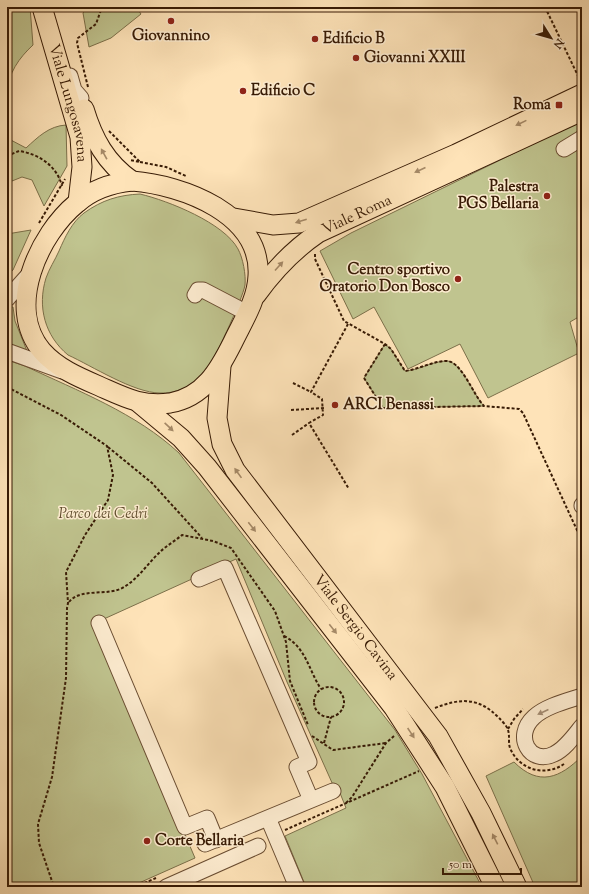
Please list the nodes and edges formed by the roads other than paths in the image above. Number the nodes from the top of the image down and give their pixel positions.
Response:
1 (42, 7) edge
2 (56, 7) edge
3 (49, 44) junction
4 (85, 94) junction
5 (582, 94) edge
6 (582, 111) edge
7 (582, 138) edge
8 (564, 149) dead end
9 (475, 153) junction
10 (132, 180) junction
11 (78, 202) junction
12 (234, 218) junction
13 (32, 270) junction
14 (195, 295) dead end
15 (255, 296) junction
16 (7, 300) edge
17 (247, 313) junction
18 (9, 358) edge
19 (222, 365) junction
20 (74, 375) junction
21 (139, 403) junction
22 (199, 579) dead end
23 (99, 623) dead end
24 (582, 696) edge
25 (582, 726) edge
26 (333, 792) dead end
27 (311, 800) junction
28 (268, 818) junction
29 (258, 846) dead end
30 (166, 887) edge
31 (297, 887) edge
32 (495, 887) edge
33 (517, 887) edge

1 - 3 main road, Viale Lungosavena
2 - 4 main road, Viale Lungosavena
3 - 4 street
3 - 11 main road, Viale Lungosavena
10 -> 4 main road, Viale Lungosavena
5 -> 9 main road, Viale Roma
6 - 9 main road, Viale Roma
7 - 8 street
9 -> 12 main road, Viale Roma
15 -> 9 main road, Viale Roma
10 - 11 main road
10 - 12 main road
11 - 13 main road
12 - 15 main road
13 - 16 street
13 - 20 main road
14 - 17 street
15 - 17 main road
17 - 19 main road
18 - 20 street
19 - 21 main road
33 -> 19 main road, Viale Sergio Cavina
20 - 21 main road
21 -> 32 main road, Viale Sergio Cavina
22 - 27 street
23 - 28 street
24 -> 25 street
26 - 27 street
27 - 28 street
28 - 31 street
29 - 30 street

